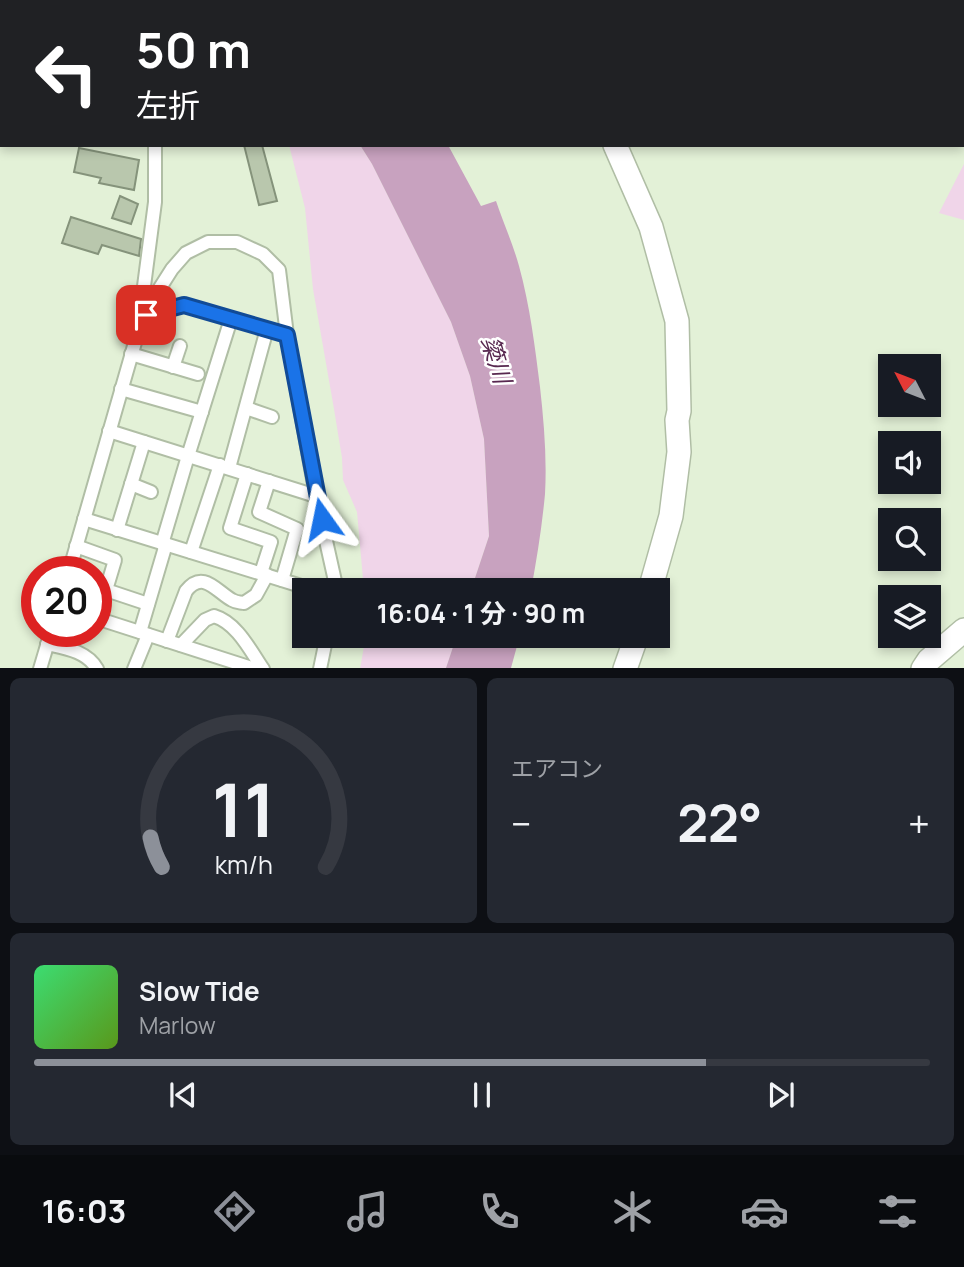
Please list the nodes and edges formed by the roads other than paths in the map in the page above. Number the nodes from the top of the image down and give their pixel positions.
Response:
1 (155, 147) edge
2 (616, 147) edge
3 (146, 315) junction
4 (231, 318) junction
5 (267, 329) junction
6 (138, 332) junction
7 (287, 335) junction
8 (180, 346) dead end
9 (131, 354) junction
10 (173, 367) junction
11 (198, 374) dead end
12 (121, 389) junction
13 (246, 408) junction
14 (202, 412) junction
15 (272, 417) dead end
16 (109, 431) junction
17 (144, 442) junction
18 (188, 456) junction
19 (224, 467) junction
20 (247, 474) junction
21 (269, 481) junction
22 (131, 484) junction
23 (151, 492) dead end
24 (316, 496) junction
25 (84, 519) junction
26 (117, 530) junction
27 (164, 544) junction
28 (76, 546) junction
29 (191, 552) junction
30 (73, 556) edge
31 (264, 574) junction
32 (334, 578) edge
33 (653, 578) edge
34 (282, 580) junction
35 (292, 583) edge
36 (148, 604) junction
37 (112, 623) edge
38 (964, 630) edge
39 (144, 633) junction
40 (167, 641) junction
41 (181, 645) junction
42 (46, 647) edge
43 (69, 647) edge
44 (324, 648) edge
45 (632, 648) edge
46 (237, 666) edge
47 (40, 668) edge
48 (97, 668) edge
49 (134, 668) edge
50 (255, 668) edge
51 (263, 668) edge
52 (320, 668) edge
53 (625, 668) edge
54 (923, 668) edge

1 - 6 lane
2 - 33 street
3 - 4 lane
3 - 6 lane
3 - 7 lane
4 - 5 lane
4 - 14 lane
5 - 7 lane
5 - 13 lane
6 - 9 lane
7 - 24 lane
8 - 10 lane
9 - 10 lane
9 - 12 lane
10 - 11 lane
12 - 14 lane
12 - 16 lane
13 - 15 lane
13 - 19 lane
14 - 18 lane
16 - 17 lane
16 - 25 lane
17 - 18 lane
17 - 22 lane
18 - 19 lane
18 - 27 lane
19 - 20 lane
19 - 29 lane
20 - 21 lane
20 - 31 lane
21 - 24 lane
21 - 34 lane
22 - 23 lane
22 - 26 lane
24 - 32 lane
25 - 26 lane
25 - 28 lane
26 - 27 lane
27 - 29 lane
27 - 36 lane
28 - 30 lane
28 - 36 lane
29 - 31 lane
31 - 34 lane
31 - 40 lane
34 - 35 lane
36 - 39 lane
37 - 39 lane
38 - 54 street
39 - 40 lane
39 - 49 lane
40 - 41 lane
41 - 46 lane
41 - 51 lane
42 - 47 lane
43 - 48 lane
44 - 52 lane
45 - 53 street
46 - 50 lane

